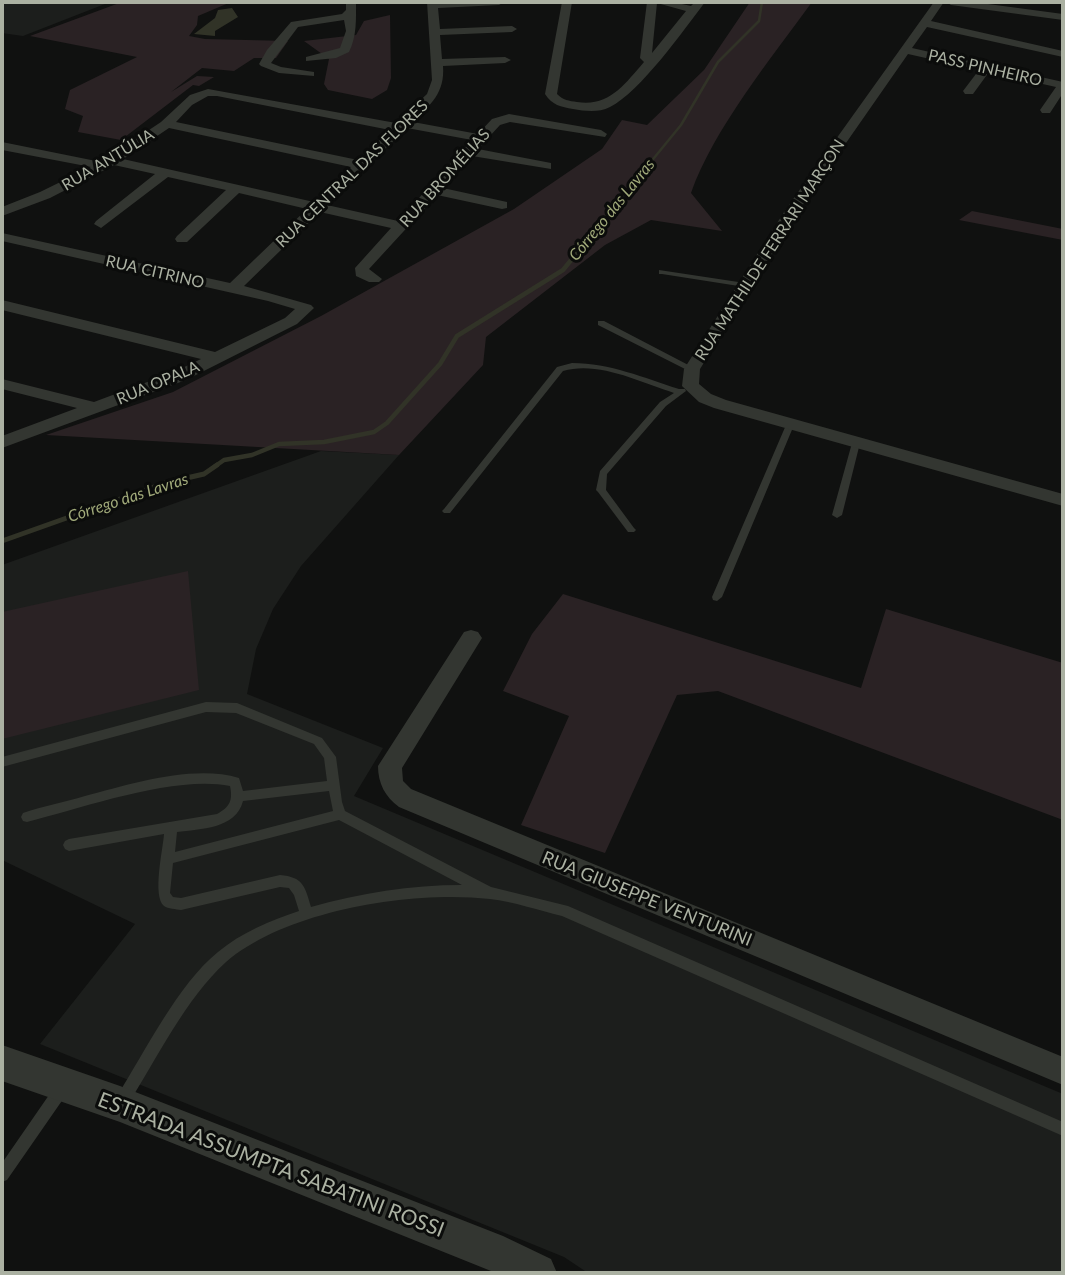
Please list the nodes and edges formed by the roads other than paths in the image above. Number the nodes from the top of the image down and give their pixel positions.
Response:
1 (351, 2) edge
2 (499, 2) edge
3 (567, 2) edge
4 (652, 2) edge
5 (662, 2) edge
6 (939, 2) edge
7 (951, 2) edge
8 (432, 3) edge
9 (696, 6) edge
10 (1030, 7) edge
11 (300, 11) dead end
12 (348, 14) junction
13 (1063, 17) edge
14 (316, 21) junction
15 (925, 23) junction
16 (512, 29) dead end
17 (435, 32) junction
18 (906, 50) junction
19 (310, 59) dead end
20 (505, 60) dead end
21 (650, 62) junction
22 (438, 63) junction
23 (1052, 64) edge
24 (986, 68) junction
25 (310, 74) dead end
26 (1063, 85) edge
27 (969, 91) dead end
28 (1045, 110) dead end
29 (167, 124) junction
30 (403, 126) junction
31 (601, 134) dead end
32 (480, 138) junction
33 (2, 146) edge
34 (469, 151) junction
35 (109, 164) junction
36 (362, 165) junction
37 (546, 166) dead end
38 (165, 173) junction
39 (236, 189) junction
40 (434, 190) junction
41 (2, 199) edge
42 (26, 204) junction
43 (502, 205) dead end
44 (318, 208) junction
45 (2, 212) edge
46 (101, 224) dead end
47 (403, 226) junction
48 (2, 237) edge
49 (182, 239) dead end
50 (662, 272) dead end
51 (374, 279) dead end
52 (745, 285) junction
53 (232, 289) junction
54 (2, 305) edge
55 (306, 308) joint
56 (601, 323) dead end
57 (217, 358) junction
58 (692, 369) junction
59 (2, 384) edge
60 (685, 389) junction
61 (98, 408) junction
62 (790, 425) junction
63 (2, 442) edge
64 (856, 443) junction
65 (1063, 500) edge
66 (447, 511) dead end
67 (837, 515) dead end
68 (631, 530) dead end
69 (717, 597) dead end
70 (471, 638) dead end
71 (2, 762) edge
72 (334, 785) junction
73 (240, 796) junction
74 (340, 814) junction
75 (27, 817) dead end
76 (171, 827) junction
77 (69, 845) dead end
78 (168, 859) junction
79 (490, 893) junction
80 (306, 913) junction
81 (2, 1063) edge
82 (1063, 1071) edge
83 (65, 1085) junction
84 (120, 1104) junction
85 (1063, 1129) edge
86 (2, 1175) edge
87 (537, 1273) edge

1 - 12 street
2 - 8 street
3 - 21 street
4 - 21 street
5 - 9 street
6 - 15 street, RUA MATHILDE FERRARI MARÇON
7 - 10 street
8 - 17 street, RUA CENTRAL DAS FLORES
9 - 21 street
10 - 13 street
11 - 14 street
12 - 14 street
12 - 19 street
14 - 25 street
15 - 18 street, RUA MATHILDE FERRARI MARÇON
15 - 23 street
16 - 17 street
17 - 22 street, RUA CENTRAL DAS FLORES
18 - 24 street, PASS PINHEIRO
18 - 52 street, RUA MATHILDE FERRARI MARÇON
20 - 22 street
22 - 30 street, RUA CENTRAL DAS FLORES
23 - 24 street, PASS PINHEIRO
23 - 26 street, PASS PINHEIRO
24 - 27 street
26 - 28 street
29 - 30 street, RUA ANTÚLIA
29 - 35 street, RUA ANTÚLIA
29 - 36 street
30 - 32 street
30 - 36 street, RUA CENTRAL DAS FLORES
31 - 32 street, RUA BROMÉLIAS
32 - 34 street, RUA BROMÉLIAS
33 - 35 street
34 - 37 street
34 - 40 street, RUA BROMÉLIAS
35 - 38 street
35 - 42 street, RUA ANTÚLIA
36 - 44 street, RUA CENTRAL DAS FLORES
38 - 39 street
38 - 46 street
39 - 44 street
39 - 49 street
40 - 43 street
40 - 47 street, RUA BROMÉLIAS
41 - 42 street
42 - 45 street, RUA ANTÚLIA
44 - 47 street
44 - 53 street, RUA CENTRAL DAS FLORES
47 - 51 street, RUA BROMÉLIAS
48 - 53 street, RUA CITRINO
50 - 52 lane
52 - 58 street, RUA MATHILDE FERRARI MARÇON
53 - 55 street, RUA CITRINO
54 - 57 street
55 - 57 street, RUA OPALA
56 - 58 lane
57 - 61 street, RUA OPALA
58 - 60 street, RUA MATHILDE FERRARI MARÇON
59 - 61 street
60 - 62 street
60 - 66 lane
60 - 68 lane
61 - 63 street, RUA OPALA
62 - 64 street
62 - 69 lane
64 - 65 street
64 - 67 lane
70 - 82 street, RUA GIUSEPPE VENTURINI
71 - 72 lane
72 - 73 lane
72 - 74 lane
73 - 75 lane
73 - 76 lane
74 - 78 lane
74 - 79 lane
76 - 77 lane
76 - 78 lane
78 - 80 lane
79 - 80 lane
79 - 85 lane
80 - 84 lane
81 - 83 street, ESTRADA ASSUMPTA SABATINI ROSSI
83 - 84 street, ESTRADA ASSUMPTA SABATINI ROSSI
83 - 86 lane
84 - 87 street, ESTRADA ASSUMPTA SABATINI ROSSI

